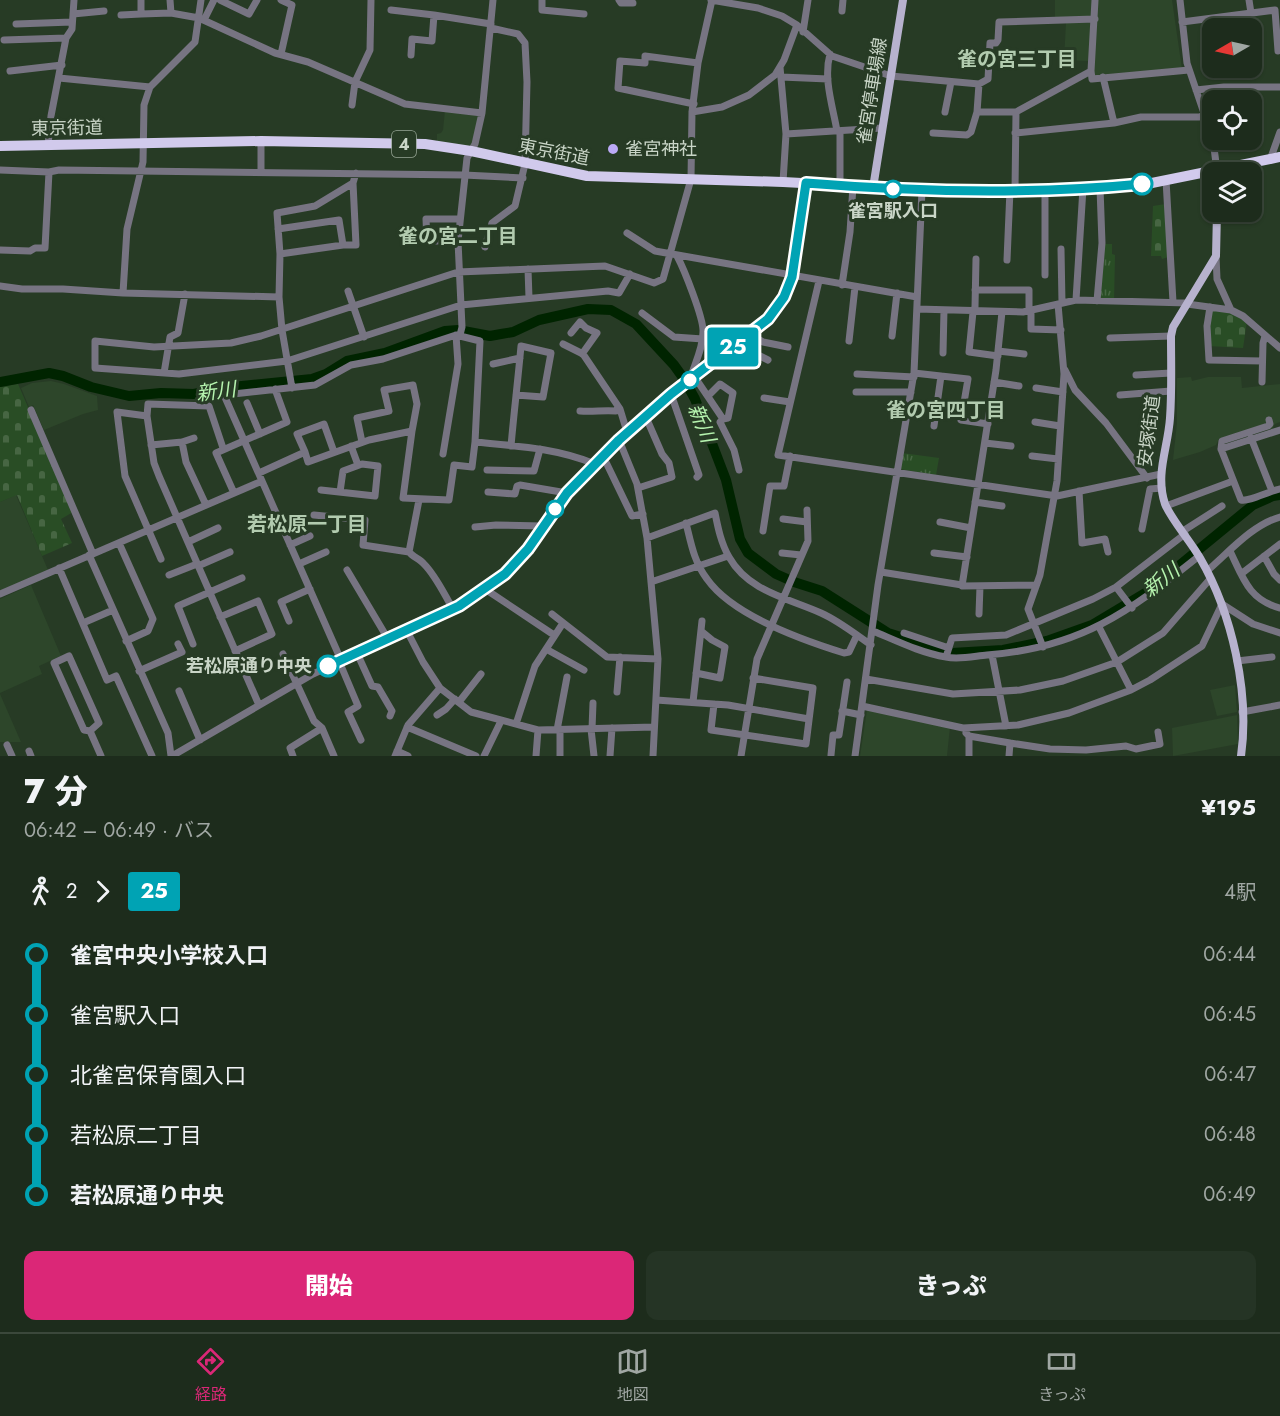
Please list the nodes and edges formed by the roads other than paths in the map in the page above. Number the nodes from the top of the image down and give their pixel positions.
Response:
1 (74, 0) edge
2 (141, 0) edge
3 (170, 0) edge
4 (201, 0) edge
5 (214, 0) edge
6 (220, 0) edge
7 (257, 0) edge
8 (281, 0) edge
9 (371, 0) edge
10 (494, 0) edge
11 (542, 0) edge
12 (712, 0) edge
13 (808, 0) edge
14 (843, 0) edge
15 (903, 0) edge
16 (1095, 0) edge
17 (1180, 0) edge
18 (1249, 0) edge
19 (742, 2) edge
20 (390, 10) dead end
21 (104, 11) dead end
22 (842, 11) dead end
23 (171, 13) junction
24 (141, 14) junction
25 (1251, 14) junction
26 (121, 15) dead end
27 (434, 15) junction
28 (584, 15) dead end
29 (73, 18) junction
30 (201, 19) junction
31 (1095, 20) junction
32 (1182, 22) junction
33 (16, 24) dead end
34 (797, 25) junction
35 (491, 26) junction
36 (803, 32) junction
37 (66, 38) junction
38 (4, 40) dead end
39 (1278, 51) dead end
40 (281, 54) junction
41 (830, 54) junction
42 (411, 55) dead end
43 (698, 63) junction
44 (62, 65) junction
45 (780, 67) junction
46 (1190, 70) junction
47 (10, 71) dead end
48 (1092, 71) junction
49 (891, 76) junction
50 (781, 77) junction
51 (1103, 77) junction
52 (59, 78) junction
53 (828, 79) junction
54 (355, 82) junction
55 (951, 82) junction
56 (979, 84) junction
57 (150, 87) junction
58 (1280, 87) edge
59 (1196, 90) junction
60 (694, 104) junction
61 (352, 105) dead end
62 (1202, 107) edge
63 (692, 112) junction
64 (945, 112) dead end
65 (977, 112) junction
66 (1016, 112) junction
67 (482, 113) junction
68 (1202, 116) edge
69 (1114, 123) junction
70 (882, 128) junction
71 (839, 131) junction
72 (1280, 132) edge
73 (933, 133) dead end
74 (1015, 133) junction
75 (786, 134) junction
76 (261, 141) junction
77 (144, 144) junction
78 (48, 145) junction
79 (0, 146) edge
80 (471, 151) junction
81 (1275, 158) edge
82 (1258, 162) edge
83 (525, 164) junction
84 (0, 170) edge
85 (141, 171) junction
86 (49, 172) junction
87 (261, 172) junction
88 (356, 173) junction
89 (1202, 174) edge
90 (464, 175) junction
91 (523, 178) junction
92 (691, 179) junction
93 (1166, 180) junction
94 (783, 182) junction
95 (353, 183) junction
96 (806, 183) junction
97 (840, 186) junction
98 (853, 186) junction
99 (873, 188) junction
100 (1083, 188) junction
101 (1100, 188) junction
102 (1045, 189) junction
103 (922, 190) junction
104 (1012, 190) junction
105 (460, 219) junction
106 (1217, 222) edge
107 (278, 229) junction
108 (627, 233) dead end
109 (458, 241) junction
110 (344, 245) junction
111 (484, 247) dead end
112 (1061, 249) dead end
113 (0, 250) edge
114 (280, 254) junction
115 (673, 255) junction
116 (1216, 256) junction
117 (976, 259) dead end
118 (1007, 260) dead end
119 (528, 269) junction
120 (458, 272) junction
121 (630, 274) junction
122 (1045, 275) dead end
123 (792, 277) junction
124 (819, 281) junction
125 (842, 285) junction
126 (0, 286) edge
127 (855, 287) junction
128 (975, 290) junction
129 (348, 291) dead end
130 (123, 293) junction
131 (897, 293) junction
132 (185, 294) junction
133 (279, 297) junction
134 (917, 297) junction
135 (529, 298) junction
136 (1076, 300) junction
137 (1097, 301) junction
138 (1173, 302) junction
139 (1060, 303) junction
140 (1187, 304) junction
141 (461, 305) junction
142 (353, 306) junction
143 (1210, 307) junction
144 (916, 309) junction
145 (944, 310) junction
146 (1231, 310) junction
147 (1030, 311) junction
148 (973, 312) junction
149 (1002, 312) junction
150 (642, 313) dead end
151 (282, 330) junction
152 (1061, 330) junction
153 (460, 332) junction
154 (572, 333) dead end
155 (750, 334) junction
156 (892, 336) dead end
157 (1172, 336) junction
158 (1265, 336) junction
159 (364, 337) junction
160 (1110, 338) dead end
161 (703, 339) junction
162 (849, 341) dead end
163 (563, 344) dead end
164 (736, 344) junction
165 (168, 346) junction
166 (788, 347) dead end
167 (1280, 348) edge
168 (943, 353) dead end
169 (998, 353) junction
170 (582, 354) junction
171 (1024, 354) dead end
172 (520, 358) junction
173 (768, 360) dead end
174 (287, 361) junction
175 (1262, 361) junction
176 (494, 364) dead end
177 (1064, 369) junction
178 (164, 373) junction
179 (1171, 373) junction
180 (857, 374) dead end
181 (914, 375) junction
182 (1136, 375) dead end
183 (941, 376) junction
184 (689, 381) junction
185 (994, 382) junction
186 (1262, 382) dead end
187 (291, 384) junction
188 (1019, 386) dead end
189 (1036, 388) dead end
190 (275, 389) junction
191 (1171, 390) junction
192 (856, 392) dead end
193 (911, 392) junction
194 (1063, 392) junction
195 (671, 394) junction
196 (516, 395) junction
197 (1120, 395) dead end
198 (708, 396) junction
199 (764, 398) dead end
200 (790, 402) junction
201 (247, 404) dead end
202 (618, 407) junction
203 (31, 410) dead end
204 (580, 411) dead end
205 (645, 415) junction
206 (147, 416) junction
207 (723, 419) junction
208 (1269, 420) dead end
209 (1035, 422) dead end
210 (987, 424) junction
211 (934, 426) dead end
212 (1060, 426) junction
213 (1280, 430) edge
214 (412, 431) junction
215 (627, 432) junction
216 (260, 434) junction
217 (194, 438) dead end
218 (1251, 438) junction
219 (244, 440) junction
220 (619, 440) junction
221 (182, 442) junction
222 (362, 442) junction
223 (475, 442) junction
224 (985, 443) junction
225 (151, 445) junction
226 (351, 446) junction
227 (510, 446) junction
228 (1011, 446) dead end
229 (223, 448) junction
230 (540, 449) junction
231 (1221, 449) junction
232 (305, 452) junction
233 (334, 452) junction
234 (442, 454) dead end
235 (603, 456) junction
236 (790, 456) junction
237 (1032, 456) dead end
238 (1058, 459) junction
239 (595, 464) junction
240 (358, 465) junction
241 (487, 470) dead end
242 (739, 470) dead end
243 (897, 471) junction
244 (259, 473) junction
245 (1161, 474) junction
246 (697, 477) dead end
247 (1147, 478) junction
248 (262, 481) junction
249 (1233, 481) junction
250 (978, 483) junction
251 (638, 488) junction
252 (1161, 488) junction
253 (1280, 489) edge
254 (321, 490) dead end
255 (1272, 490) junction
256 (1079, 491) junction
257 (340, 492) junction
258 (488, 492) dead end
259 (234, 493) junction
260 (567, 493) junction
261 (1055, 496) junction
262 (419, 500) junction
263 (975, 502) junction
264 (206, 505) junction
265 (1002, 506) dead end
266 (1166, 506) junction
267 (1222, 506) dead end
268 (807, 510) dead end
269 (643, 514) junction
270 (314, 515) dead end
271 (1280, 517) edge
272 (177, 518) junction
273 (783, 519) dead end
274 (807, 522) junction
275 (940, 522) dead end
276 (686, 523) junction
277 (543, 525) junction
278 (475, 527) dead end
279 (218, 528) dead end
280 (971, 528) junction
281 (1142, 529) dead end
282 (148, 530) junction
283 (763, 531) dead end
284 (1184, 533) junction
285 (310, 536) dead end
286 (646, 538) junction
287 (188, 542) junction
288 (119, 543) junction
289 (1280, 544) edge
290 (290, 545) junction
291 (1230, 551) junction
292 (230, 552) dead end
293 (326, 552) dead end
294 (409, 552) junction
295 (1108, 552) dead end
296 (782, 553) dead end
297 (934, 553) dead end
298 (1197, 553) junction
299 (91, 555) junction
300 (801, 555) junction
301 (1264, 555) junction
302 (728, 556) junction
303 (967, 557) junction
304 (161, 559) dead end
305 (299, 564) junction
306 (197, 565) junction
307 (699, 566) junction
308 (59, 568) junction
309 (346, 570) dead end
310 (881, 572) junction
311 (1241, 574) junction
312 (169, 575) dead end
313 (1209, 575) junction
314 (242, 578) dead end
315 (1280, 580) edge
316 (651, 582) junction
317 (962, 585) junction
318 (1036, 585) junction
319 (980, 586) junction
320 (1116, 587) junction
321 (310, 589) junction
322 (485, 589) junction
323 (209, 591) junction
324 (0, 594) edge
325 (783, 598) junction
326 (1222, 604) junction
327 (1130, 605) junction
328 (1280, 608) edge
329 (453, 609) junction
330 (113, 610) junction
331 (552, 614) dead end
332 (979, 614) dead end
333 (220, 617) junction
334 (289, 621) dead end
335 (702, 621) dead end
336 (563, 622) junction
337 (83, 623) junction
338 (771, 625) junction
339 (1034, 625) junction
340 (1100, 627) junction
341 (873, 629) junction
342 (407, 631) junction
343 (701, 631) junction
344 (904, 633) dead end
345 (1280, 633) edge
346 (554, 635) junction
347 (857, 635) junction
348 (388, 639) junction
349 (126, 641) junction
350 (1041, 643) junction
351 (178, 644) dead end
352 (193, 644) dead end
353 (871, 645) junction
354 (546, 649) junction
355 (235, 651) junction
356 (357, 653) junction
357 (948, 653) junction
358 (283, 654) dead end
359 (992, 655) junction
360 (620, 657) junction
361 (1272, 657) dead end
362 (658, 659) junction
363 (340, 661) junction
364 (1237, 661) junction
365 (1117, 662) junction
366 (584, 670) dead end
367 (139, 671) junction
368 (696, 673) junction
369 (481, 674) dead end
370 (567, 676) dead end
371 (753, 678) junction
372 (866, 679) junction
373 (846, 682) dead end
374 (298, 683) junction
375 (440, 688) junction
376 (1131, 690) junction
377 (178, 691) dead end
378 (617, 692) dead end
379 (999, 692) junction
380 (656, 700) junction
381 (457, 701) junction
382 (693, 702) junction
383 (593, 703) dead end
384 (714, 704) junction
385 (259, 705) junction
386 (1280, 705) edge
387 (862, 706) junction
388 (748, 709) junction
389 (842, 711) junction
390 (1242, 712) junction
391 (436, 715) dead end
392 (861, 715) junction
393 (390, 716) dead end
394 (809, 720) junction
395 (501, 721) junction
396 (516, 724) junction
397 (1006, 726) junction
398 (407, 727) junction
399 (654, 727) junction
400 (322, 728) junction
401 (612, 728) junction
402 (963, 728) junction
403 (591, 729) junction
404 (538, 730) junction
405 (558, 730) junction
406 (90, 731) junction
407 (1158, 732) dead end
408 (744, 735) junction
409 (969, 736) junction
410 (200, 740) junction
411 (362, 740) dead end
412 (1010, 743) junction
413 (8, 745) dead end
414 (396, 754) edge
415 (831, 754) dead end
416 (175, 755) edge
417 (12, 756) edge
418 (101, 756) edge
419 (152, 756) edge
420 (293, 756) edge
421 (334, 756) edge
422 (408, 756) edge
423 (476, 756) edge
424 (484, 756) edge
425 (536, 756) edge
426 (560, 756) edge
427 (594, 756) edge
428 (610, 756) edge
429 (653, 756) edge
430 (741, 756) edge
431 (855, 756) edge
432 (969, 756) edge
433 (1009, 756) edge
434 (1241, 756) edge

1 - 29 street
2 - 24 street
3 - 23 street
4 - 30 street
5 - 30 street
6 - 7 street
8 - 40 street
9 - 54 street
10 - 35 street
11 - 28 street
12 - 19 street
12 - 43 street
13 - 36 street
14 - 22 street
15 - 49 main road, 雀宮停車場線
16 - 31 street
17 - 32 street
18 - 25 street
19 - 34 street
20 - 27 street
21 - 29 street
23 - 24 street
23 - 30 street
24 - 26 street
25 - 32 street
25 - 39 street
27 - 35 street
27 - 42 street
29 - 33 street
29 - 37 street
30 - 40 street
30 - 57 street
31 - 48 street
31 - 56 street
32 - 46 street
34 - 36 street
34 - 45 street
35 - 67 street
35 - 83 street
36 - 41 street
37 - 38 street
37 - 44 street
40 - 54 street
41 - 49 street
41 - 53 street
43 - 60 street
43 - 60 street
44 - 47 street
44 - 52 street
45 - 50 street
45 - 63 street
46 - 51 street
46 - 59 street
48 - 51 street
48 - 66 street
49 - 55 street
49 - 70 main road, 雀宮停車場線
50 - 53 street
50 - 75 street
51 - 69 street
52 - 57 street
52 - 78 street
53 - 71 street
54 - 61 street
54 - 67 street
55 - 56 street
55 - 64 street
56 - 65 street
57 - 77 street
58 - 59 street
59 - 62 street
60 - 63 street
63 - 92 street
65 - 66 street
65 - 73 street
66 - 74 street
67 - 80 street
68 - 69 street
69 - 74 street
70 - 71 street
70 - 99 main road, 雀宮停車場線
71 - 75 street
71 - 97 street
72 - 81 street
74 - 104 street
75 - 94 street
76 - 77 highway, 東京街道 / 4
76 - 80 highway, 東京街道 / 4
76 - 87 street
77 - 78 highway, 東京街道 / 4
77 - 85 street
78 - 79 highway, 東京街道 / 4
80 - 83 highway, 東京街道 / 4
80 - 90 street
81 - 82 highway, 東京街道 / 4
83 - 91 street
83 - 92 highway, 東京街道 / 4
84 - 86 street
85 - 86 street
85 - 87 street
85 - 130 street
86 - 113 street
87 - 88 street
88 - 90 street
88 - 95 street
89 - 93 highway, 東京街道 / 4
90 - 91 street
90 - 105 street
91 - 111 street
92 - 94 highway, 東京街道 / 4
92 - 115 street
93 - 101 highway, 東京街道 / 4
93 - 138 street
94 - 96 highway, 東京街道 / 4
95 - 107 street
95 - 110 street
96 - 97 highway, 東京街道 / 4
96 - 123 street
97 - 98 highway, 東京街道 / 4
98 - 99 highway, 東京街道 / 4
98 - 125 street
99 - 103 highway, 東京街道 / 4
100 - 101 highway, 東京街道 / 4
100 - 102 highway, 東京街道 / 4
100 - 136 street
101 - 137 street
102 - 104 highway, 東京街道 / 4
102 - 122 street
103 - 104 highway, 東京街道 / 4
103 - 134 street
104 - 118 street
105 - 109 street
105 - 109 street
106 - 116 main road, 安塚街道
107 - 110 street
107 - 114 street
108 - 115 street
109 - 120 street
110 - 114 street
112 - 139 street
114 - 133 street
115 - 121 street
115 - 123 street
115 - 161 street
116 - 140 main road, 安塚街道
116 - 146 street
117 - 128 street
119 - 120 street
119 - 121 street
119 - 135 street
120 - 141 street
120 - 142 street
121 - 135 street
123 - 124 street
123 - 155 street
124 - 125 street
124 - 200 street
125 - 127 street
126 - 130 street
127 - 131 street
127 - 162 street
128 - 147 street
128 - 148 street
129 - 142 street
130 - 132 street
131 - 134 street
131 - 156 street
132 - 133 street
132 - 165 street
133 - 151 street
134 - 144 street
135 - 141 street
136 - 137 street
136 - 139 street
137 - 138 street
138 - 140 street
139 - 147 street
139 - 152 street
140 - 143 street
140 - 157 main road, 安塚街道
141 - 153 street
141 - 159 street
142 - 151 street
142 - 159 street
143 - 146 street
143 - 175 street
144 - 145 street
144 - 181 street
145 - 148 street
145 - 168 street
146 - 158 street
147 - 149 street
147 - 152 street
148 - 149 street
148 - 169 street
149 - 169 street
150 - 161 street
151 - 165 street
151 - 174 street
152 - 177 street
153 - 187 street
153 - 223 street
153 - 234 street
154 - 170 street
155 - 164 street
155 - 166 street
157 - 160 street
157 - 179 main road, 安塚街道
158 - 167 street
158 - 175 street
159 - 174 street
161 - 184 street
163 - 170 street
164 - 173 street
164 - 184 street
165 - 178 street
165 - 178 street
169 - 171 street
169 - 185 street
170 - 202 street
172 - 176 street
172 - 196 street
172 - 196 street
174 - 178 street
174 - 187 street
175 - 186 street
177 - 194 street
177 - 247 street
179 - 182 street
179 - 191 main road, 安塚街道
180 - 181 street
181 - 183 street
181 - 193 street
183 - 210 street
183 - 211 street
184 - 195 street
184 - 198 street
185 - 188 street
185 - 210 street
187 - 190 street
189 - 194 street
190 - 216 street
190 - 219 street
191 - 197 street
191 - 245 main road, 安塚街道
192 - 193 street
193 - 243 street
194 - 212 street
195 - 205 street
195 - 246 street
196 - 227 street
198 - 207 street
198 - 207 street
199 - 200 street
200 - 236 street
201 - 216 street
202 - 204 street
202 - 215 street
203 - 299 street
205 - 215 street
205 - 251 street
206 - 225 street
206 - 229 street
206 - 282 street
207 - 242 street
208 - 231 street
209 - 212 street
210 - 224 street
212 - 238 street
213 - 218 street
214 - 222 street
214 - 222 street
214 - 262 street
215 - 220 street
216 - 219 street
217 - 221 street
218 - 231 street
218 - 255 street
219 - 229 street
219 - 244 street
220 - 235 street
220 - 251 street
221 - 225 street
221 - 264 street
222 - 226 street
223 - 227 street
223 - 262 street
224 - 228 street
224 - 250 street
225 - 272 street
226 - 233 street
226 - 240 street
227 - 230 street
229 - 259 street
230 - 239 street
230 - 241 street
231 - 249 street
232 - 233 street
232 - 233 street
232 - 244 street
235 - 239 street
235 - 269 street
236 - 243 street
236 - 283 street
237 - 238 street
238 - 261 street
239 - 260 street
240 - 257 street
240 - 257 street
243 - 250 street
243 - 310 street
244 - 248 street
245 - 247 street
245 - 252 main road, 安塚街道
247 - 256 street
248 - 259 street
248 - 290 street
249 - 255 street
249 - 266 street
250 - 261 street
250 - 263 street
251 - 269 street
252 - 266 main road, 安塚街道
252 - 281 street
253 - 255 street
254 - 257 street
256 - 261 street
256 - 295 street
258 - 260 street
259 - 264 street
260 - 277 street
261 - 318 street
262 - 294 street
263 - 265 street
263 - 280 street
264 - 272 street
266 - 284 main road, 安塚街道
267 - 284 street
268 - 274 street
269 - 286 street
270 - 294 street
271 - 291 street
272 - 282 street
272 - 287 street
273 - 274 street
274 - 300 street
275 - 280 street
276 - 286 street
276 - 302 street
276 - 307 street
277 - 278 street
277 - 322 street
279 - 287 street
280 - 303 street
282 - 288 street
282 - 304 street
284 - 298 main road, 安塚街道
284 - 320 street
285 - 290 street
286 - 316 street
287 - 306 street
288 - 299 street
288 - 349 street
289 - 301 street
290 - 305 street
291 - 311 street
291 - 313 street
292 - 306 street
293 - 305 street
294 - 329 street
296 - 300 street
297 - 303 street
298 - 313 main road, 安塚街道
298 - 327 street
299 - 308 street
299 - 330 street
300 - 325 street
301 - 311 street
301 - 315 street
302 - 307 street
302 - 325 street
303 - 317 street
305 - 321 street
306 - 312 street
306 - 323 street
307 - 316 street
307 - 338 street
308 - 324 street
308 - 337 street
309 - 348 street
310 - 317 street
310 - 341 street
311 - 328 street
313 - 326 main road, 安塚街道
313 - 365 street
314 - 323 street
316 - 362 street
317 - 319 street
318 - 319 street
318 - 339 street
319 - 332 street
320 - 327 street
320 - 339 street
321 - 334 street
321 - 363 street
322 - 329 street
322 - 346 street
323 - 333 street
323 - 352 street
325 - 338 street
325 - 347 street
326 - 345 street
326 - 364 main road, 安塚街道
326 - 376 street
327 - 340 street
329 - 342 street
330 - 337 street
330 - 349 street
331 - 336 street
333 - 355 street
333 - 355 street
335 - 343 street
336 - 346 street
336 - 360 street
337 - 419 street
338 - 347 street
338 - 371 street
339 - 350 street
339 - 357 street
340 - 350 street
340 - 365 street
341 - 353 street
341 - 357 street
342 - 348 street
342 - 375 street
343 - 368 street
343 - 368 street
344 - 357 street
346 - 354 street
347 - 353 street
348 - 356 street
349 - 367 street
350 - 359 street
351 - 367 street
353 - 372 street
354 - 366 street
354 - 396 street
355 - 385 street
356 - 363 street
356 - 393 street
357 - 359 street
358 - 374 street
359 - 379 street
360 - 362 street
360 - 378 street
361 - 364 street
362 - 380 street
363 - 374 street
363 - 411 street
364 - 390 main road, 安塚街道
365 - 376 street
365 - 379 street
367 - 416 street
368 - 382 street
369 - 381 street
370 - 405 street
371 - 388 street
371 - 394 street
372 - 379 street
372 - 387 street
373 - 389 street
374 - 385 street
374 - 400 street
375 - 381 street
375 - 398 street
376 - 397 street
377 - 410 street
379 - 397 street
380 - 382 street
380 - 399 street
381 - 391 street
381 - 395 street
382 - 384 street
383 - 403 street
384 - 388 street
384 - 408 street
385 - 410 street
386 - 390 street
387 - 392 street
387 - 402 street
388 - 394 street
388 - 408 street
389 - 392 street
389 - 415 street
390 - 434 main road, 安塚街道
392 - 431 street
394 - 408 street
395 - 396 street
395 - 424 street
396 - 404 street
397 - 402 street
398 - 414 street
398 - 423 street
399 - 401 street
399 - 429 street
400 - 420 street
400 - 421 street
401 - 403 street
401 - 428 street
402 - 409 street
403 - 405 street
403 - 427 street
404 - 405 street
404 - 425 street
405 - 426 street
406 - 406 street
406 - 418 street
407 - 412 street
408 - 430 street
409 - 412 street
409 - 432 street
410 - 416 street
412 - 433 street
413 - 417 street
414 - 422 street

